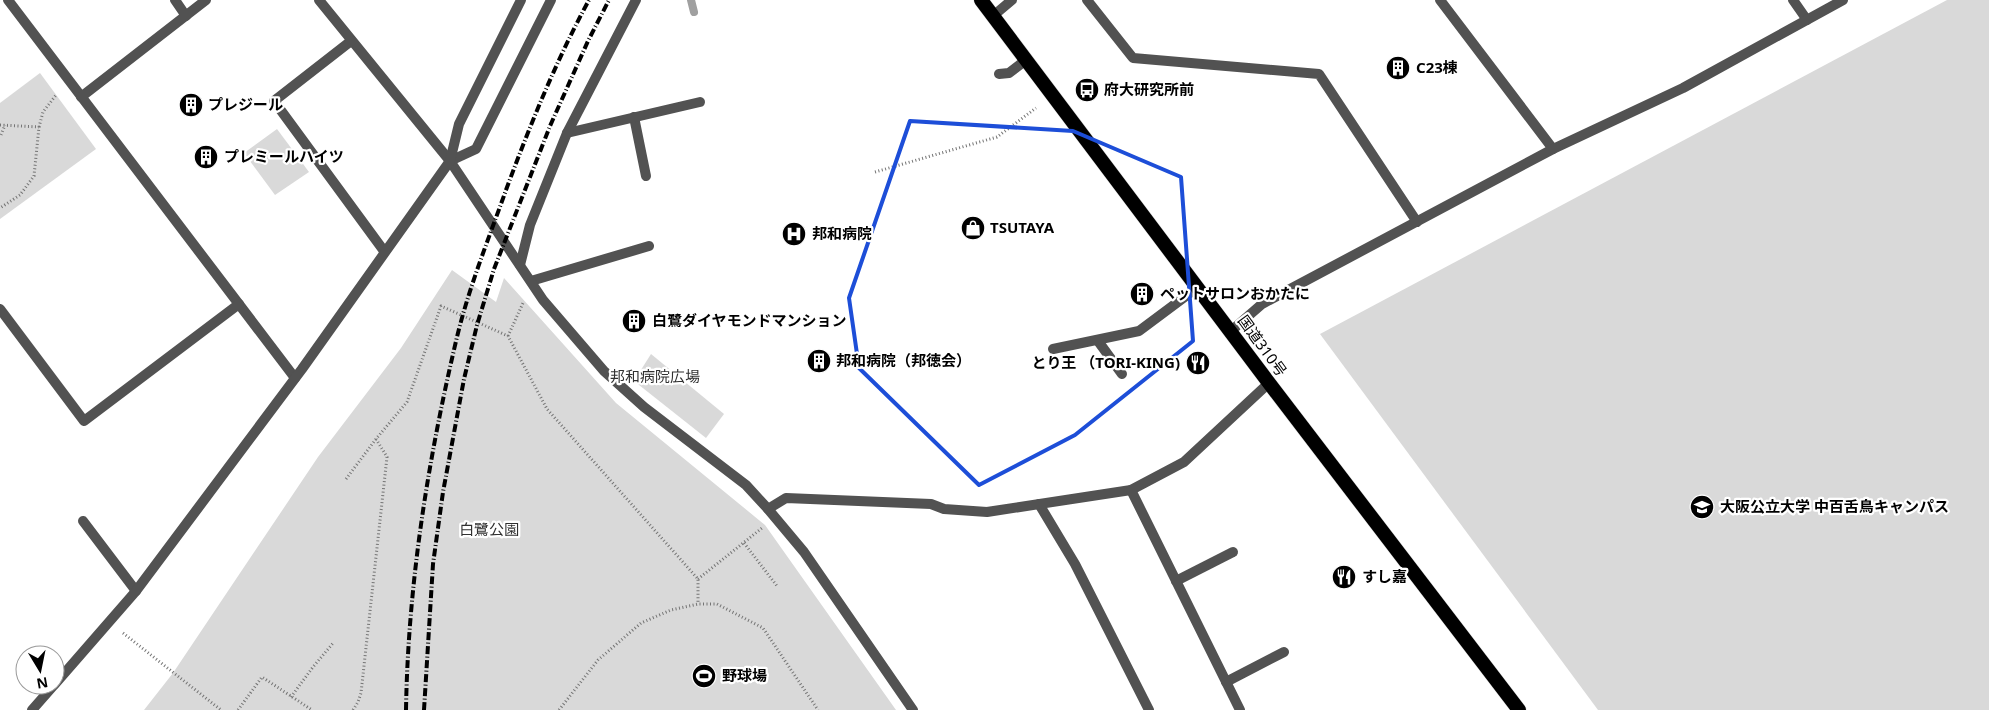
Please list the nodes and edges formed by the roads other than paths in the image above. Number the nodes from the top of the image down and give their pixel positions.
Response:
1 (6, 0) edge
2 (175, 0) edge
3 (206, 0) edge
4 (320, 0) edge
5 (521, 0) edge
6 (551, 0) edge
7 (636, 0) edge
8 (981, 0) edge
9 (1012, 0) edge
10 (1087, 0) edge
11 (1440, 0) edge
12 (1793, 0) edge
13 (1843, 0) edge
14 (0, 3) edge
15 (186, 16) junction
16 (993, 16) junction
17 (1807, 20) junction
18 (351, 41) junction
19 (1026, 60) junction
20 (1000, 74) dead end
21 (81, 97) junction
22 (700, 102) dead end
23 (634, 117) junction
24 (566, 133) junction
25 (1553, 149) junction
26 (450, 161) junction
27 (646, 176) dead end
28 (1417, 222) junction
29 (650, 246) dead end
30 (384, 251) junction
31 (520, 265) junction
32 (531, 281) junction
33 (1198, 287) junction
34 (239, 304) junction
35 (0, 309) edge
36 (1231, 331) junction
37 (1098, 341) junction
38 (1053, 349) dead end
39 (1122, 374) dead end
40 (295, 378) junction
41 (1269, 383) junction
42 (1131, 490) junction
43 (1039, 504) junction
44 (768, 509) junction
45 (83, 521) dead end
46 (1233, 552) dead end
47 (1176, 581) junction
48 (136, 591) junction
49 (1284, 652) dead end
50 (65, 673) edge
51 (1226, 682) junction
52 (45, 695) edge
53 (32, 710) edge
54 (913, 710) edge
55 (1149, 710) edge
56 (1240, 710) edge
57 (1520, 710) edge

1 - 14 street
1 - 21 street
2 - 15 street
3 - 15 street
4 - 18 street
5 - 26 street
6 - 26 street
7 - 24 street
8 - 16 highway, 国道310号
9 - 16 street
10 - 28 street
11 - 25 street
12 - 17 street
13 - 17 street
15 - 21 street
16 - 19 highway, 国道310号
17 - 25 street
18 - 26 street
18 - 30 street
19 - 20 street
19 - 33 highway, 国道310号
21 - 34 street
22 - 23 street
23 - 24 street
23 - 27 street
24 - 31 street
25 - 28 street
26 - 30 street
26 - 31 street
28 - 36 street
29 - 32 street
30 - 40 street
31 - 32 street
32 - 44 street
33 - 36 highway, 国道310号
33 - 37 street
34 - 35 street
34 - 40 street
36 - 41 highway, 国道310号
37 - 38 street
37 - 39 street
40 - 48 street
41 - 42 street
41 - 57 highway, 国道310号
42 - 43 street
42 - 47 street
43 - 44 street
43 - 55 street
44 - 54 street
45 - 48 street
46 - 47 street
47 - 51 street
48 - 50 street
49 - 51 street
51 - 56 street
52 - 53 street

